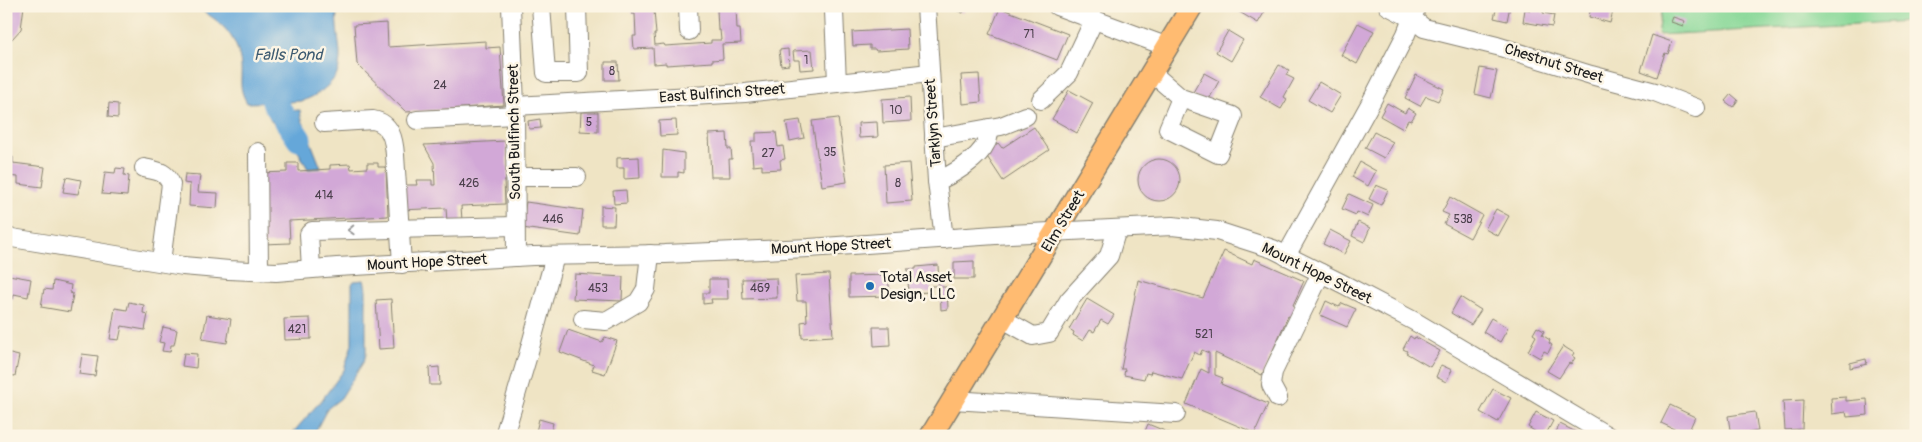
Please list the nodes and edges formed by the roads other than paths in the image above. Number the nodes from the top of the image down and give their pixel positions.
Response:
1 (577, 6) edge
2 (688, 6) edge
3 (926, 6) edge
4 (1057, 6) edge
5 (1192, 6) edge
6 (1388, 6) edge
7 (511, 9) edge
8 (541, 9) edge
9 (834, 12) dead end
10 (1415, 12) edge
11 (1094, 20) junction
12 (690, 31) dead end
13 (1168, 47) junction
14 (930, 73) junction
15 (1152, 73) junction
16 (837, 83) junction
17 (1181, 98) dead end
18 (1041, 100) dead end
19 (1696, 108) dead end
20 (515, 110) junction
21 (1026, 116) dead end
22 (417, 120) dead end
23 (324, 123) dead end
24 (989, 128) junction
25 (934, 138) junction
26 (258, 152) dead end
27 (144, 168) dead end
28 (515, 177) junction
29 (577, 178) dead end
30 (936, 181) junction
31 (515, 226) junction
32 (400, 228) junction
33 (1116, 229) junction
34 (1056, 232) junction
35 (6, 237) edge
36 (944, 239) junction
37 (650, 254) junction
38 (555, 256) junction
39 (1286, 256) junction
40 (516, 257) junction
41 (161, 262) junction
42 (402, 264) junction
43 (311, 269) junction
44 (259, 271) junction
45 (1321, 273) junction
46 (583, 319) dead end
47 (1002, 319) junction
48 (1278, 398) dead end
49 (953, 400) junction
50 (1176, 414) dead end
51 (504, 436) edge
52 (932, 436) edge
53 (1608, 436) edge

1 - 8 street
2 - 12 street
3 - 14 street, Tarklyn Street
4 - 11 street
5 - 13 main road, Elm Street
6 - 10 street, Chestnut Street
7 - 8 street
7 - 20 street, South Bulfinch Street
9 - 16 street
10 - 19 street, Chestnut Street
10 - 39 street
11 - 13 street
11 - 18 street
13 - 15 main road, Elm Street
14 - 16 street, East Bulfinch Street
14 - 25 street, Tarklyn Street
15 - 17 street
15 - 34 main road, Elm Street
16 - 20 street, East Bulfinch Street
20 - 22 street, East Bulfinch Street
20 - 28 street, South Bulfinch Street
21 - 24 street
23 - 32 street
24 - 25 street
24 - 30 street
25 - 30 street, Tarklyn Street
26 - 44 street
27 - 41 street
28 - 29 street
28 - 31 street, South Bulfinch Street
30 - 36 street, Tarklyn Street
31 - 32 street
31 - 40 street, South Bulfinch Street
32 - 42 street
32 -> 43 street
33 - 34 street, Mount Hope Street
33 - 39 street, Mount Hope Street
33 - 47 street
34 - 36 street, Mount Hope Street
34 - 47 main road, Elm Street
35 - 41 street, Mount Hope Street
36 - 37 street, Mount Hope Street
37 - 38 street, Mount Hope Street
37 - 46 street
38 - 40 street, Mount Hope Street
38 - 51 street
39 - 45 street, Mount Hope Street
40 - 42 street, Mount Hope Street
41 - 44 street, Mount Hope Street
42 - 43 street, Mount Hope Street
43 - 44 street, Mount Hope Street
45 - 48 street
45 - 53 street, Mount Hope Street
47 - 49 main road, Elm Street
49 - 50 street
49 - 52 main road, Elm Street

